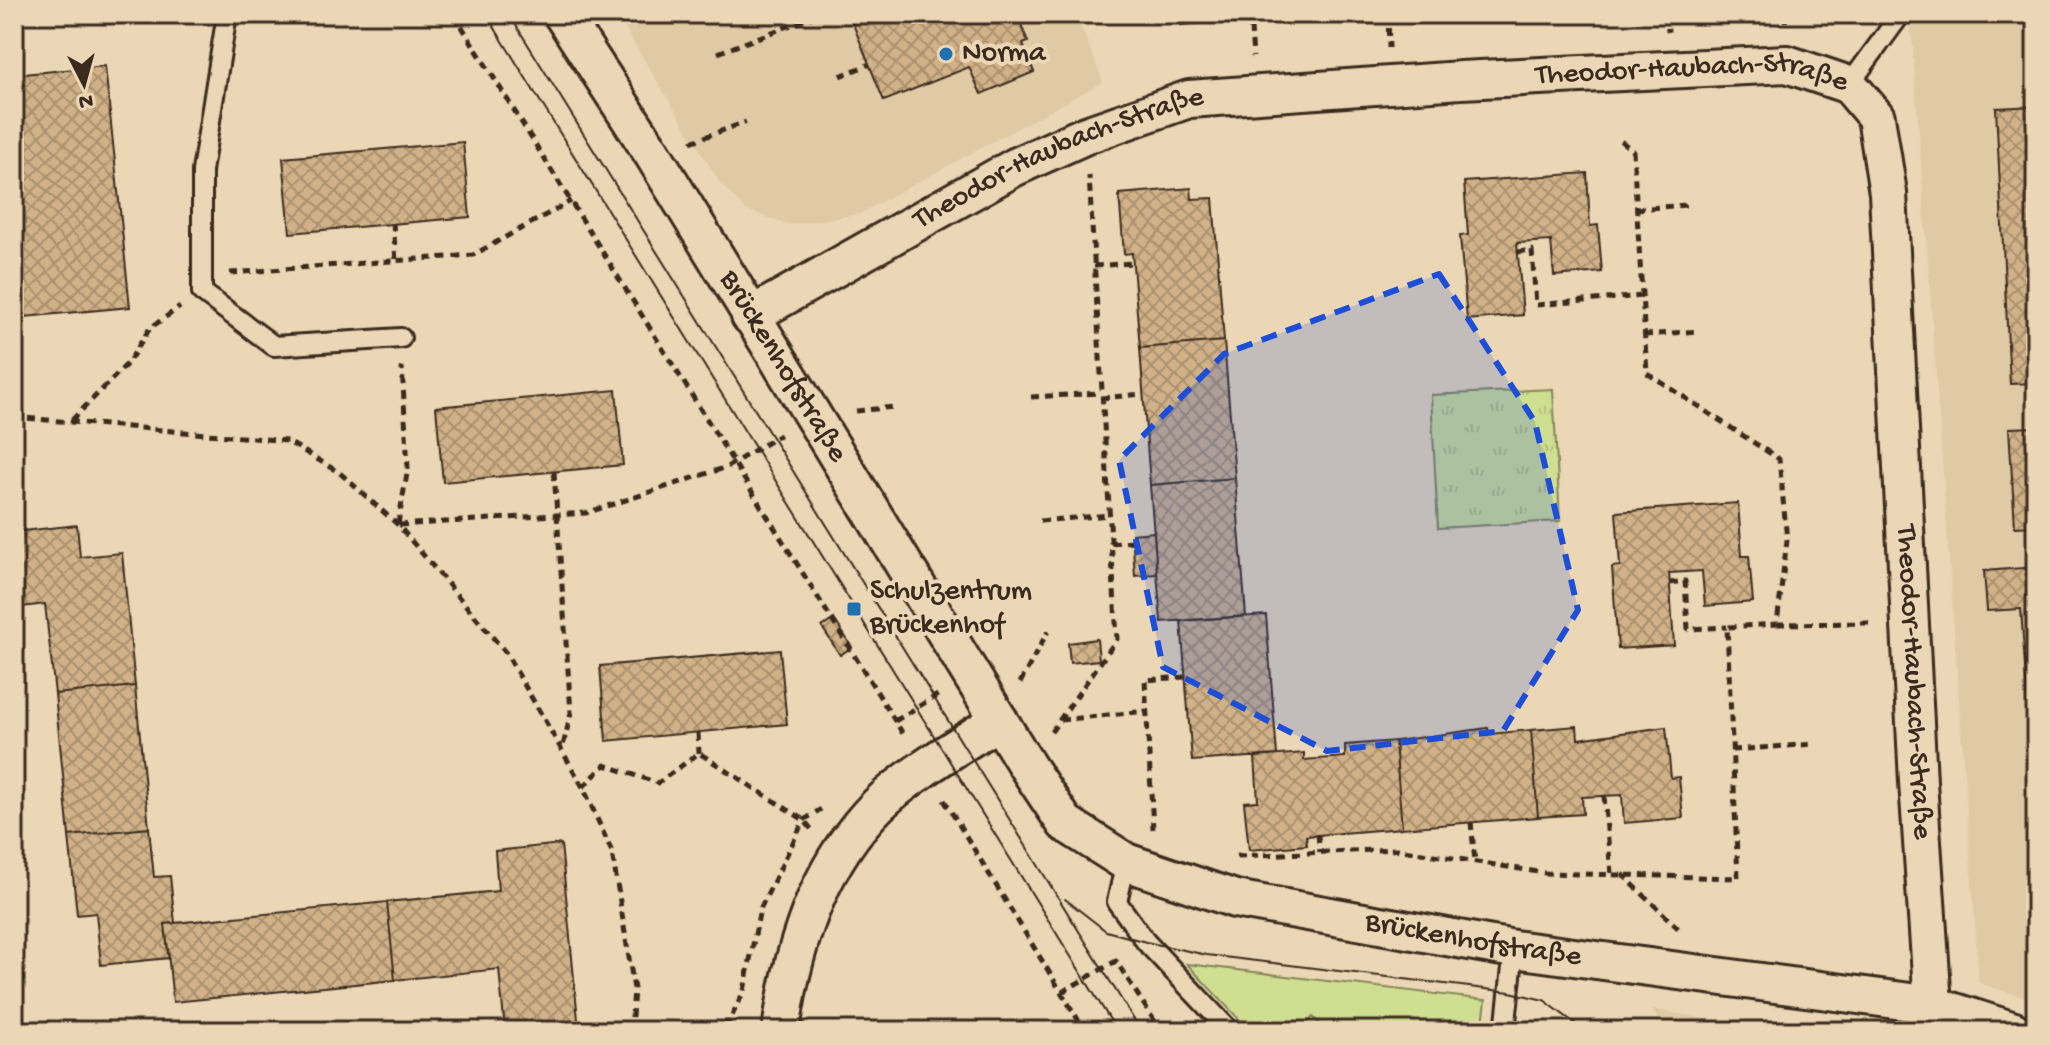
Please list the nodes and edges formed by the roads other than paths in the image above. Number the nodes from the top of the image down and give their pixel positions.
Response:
1 (227, 14) edge
2 (562, 14) edge
3 (1901, 14) edge
4 (1849, 85) junction
5 (750, 316) junction
6 (401, 338) road end
7 (999, 720) junction
8 (1126, 862) junction
9 (1514, 949) junction
10 (1933, 1005) junction
11 (781, 1031) edge
12 (1230, 1031) edge
13 (1505, 1031) edge
14 (2014, 1031) edge

1 - 6 lane
2 - 5 street, Brückenhofstraße
3 - 4 lane
4 - 5 street, Theodor-Haubach-Straße
4 - 10 street, Theodor-Haubach-Straße
5 - 7 street, Brückenhofstraße
7 - 8 street, Brückenhofstraße
7 - 11 street
8 - 9 street, Brückenhofstraße
8 - 12 lane
9 - 10 street, Brückenhofstraße
9 - 13 lane
10 - 14 street, Brückenhofstraße

